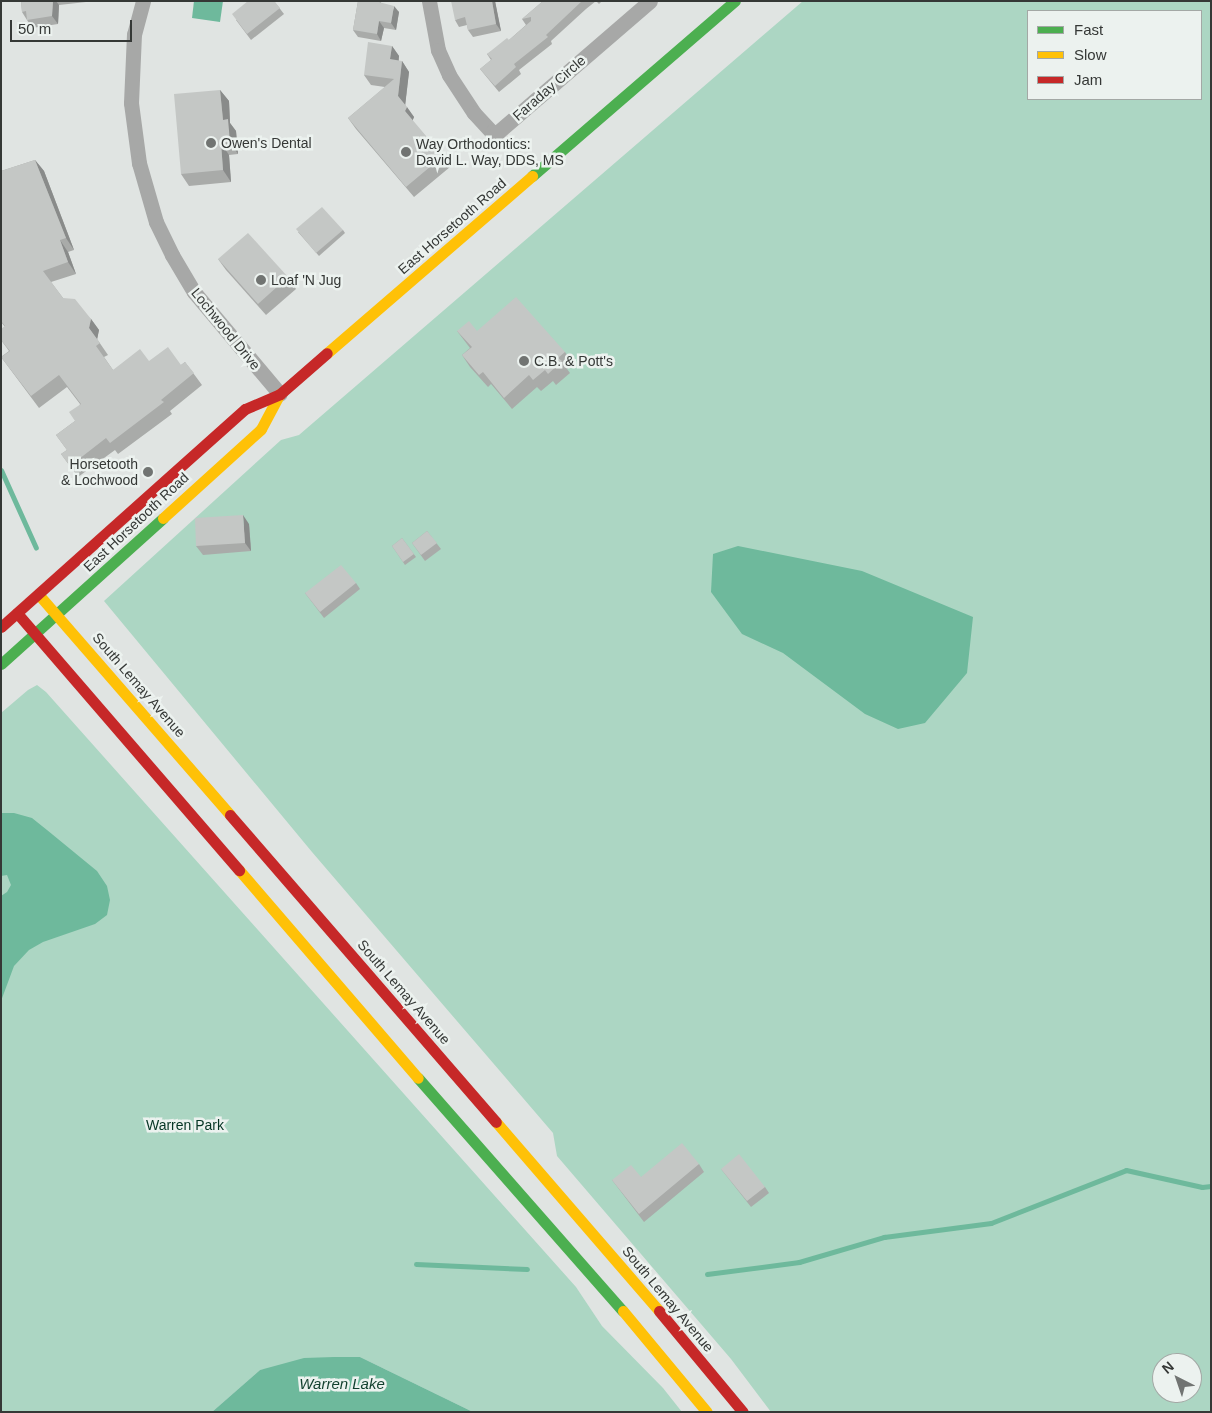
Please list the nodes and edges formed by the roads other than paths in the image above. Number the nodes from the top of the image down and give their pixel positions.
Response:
1 (143, 1) edge
2 (429, 1) edge
3 (650, 1) edge
4 (735, 1) edge
5 (280, 394) junction
6 (39, 595) junction
7 (17, 613) junction
8 (57, 616) junction
9 (1, 627) edge
10 (36, 633) junction
11 (1, 664) edge
12 (707, 1412) edge
13 (742, 1412) edge

1 - 5 street, Lochwood Drive
2 - 3 street, Faraday Circle
4 - 5 main road, East Horsetooth Road
5 - 6 main road, East Horsetooth Road
5 - 8 main road, East Horsetooth Road
6 - 7 main road, East Horsetooth Road
6 - 8 main road, South Lemay Avenue
7 - 9 main road, East Horsetooth Road
7 - 10 main road
8 - 10 main road, East Horsetooth Road
8 - 13 main road, South Lemay Avenue
10 - 11 main road, East Horsetooth Road
10 - 12 main road

